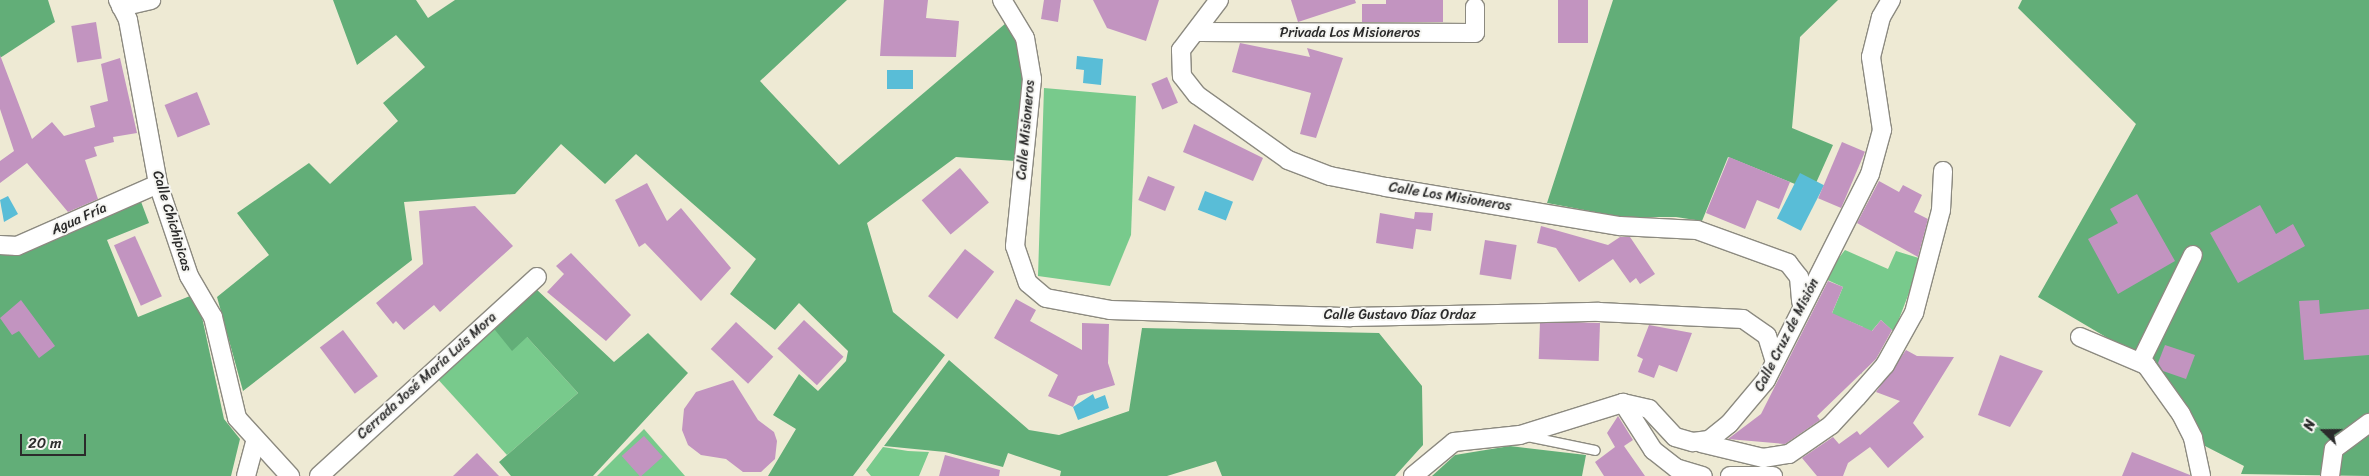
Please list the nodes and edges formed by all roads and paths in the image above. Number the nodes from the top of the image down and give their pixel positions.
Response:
1 (151, 0) edge
2 (1002, 0) edge
3 (1219, 0) edge
4 (1891, 0) edge
5 (120, 3) edge
6 (1475, 6) dead end
7 (1198, 32) junction
8 (1943, 170) dead end
9 (158, 184) junction
10 (0, 245) edge
11 (2193, 255) dead end
12 (1018, 266) joint
13 (537, 277) dead end
14 (1801, 303) junction
15 (2080, 337) dead end
16 (1774, 359) junction
17 (2141, 361) junction
18 (1623, 404) junction
19 (2369, 423) edge
20 (1520, 434) junction
21 (255, 442) junction
22 (1701, 443) junction
23 (1594, 450) dead end
24 (1767, 475) edge
25 (246, 476) edge
26 (290, 476) edge
27 (318, 476) edge
28 (1413, 476) edge
29 (1703, 476) edge
30 (1730, 476) edge
31 (2201, 476) edge
32 (2330, 476) edge

1 - 5 street
2 - 12 street, Calle Misioneros
3 - 7 street, Calle Los Misioneros
4 - 14 street, Calle Cruz de Misión
5 - 9 street, Calle Chichipicas
6 - 7 street, Privada Los Misioneros
7 - 14 street, Calle Los Misioneros
8 - 22 street
9 - 10 street, Agua Fría
9 - 21 street, Calle Chichipicas
11 - 17 street
12 - 16 street, Calle Gustavo Díaz Ordaz
13 - 27 street, Cerrada José María Luis Mora
14 - 16 street, Calle Cruz de Misión
15 - 17 street
16 - 22 street, Calle Cruz de Misión
17 - 31 street
18 - 20 street
18 - 22 street
18 - 29 street
19 - 32 street
20 - 23 lane
20 - 28 street
21 - 25 street
21 - 26 street, Calle Chichipicas
24 - 30 street

